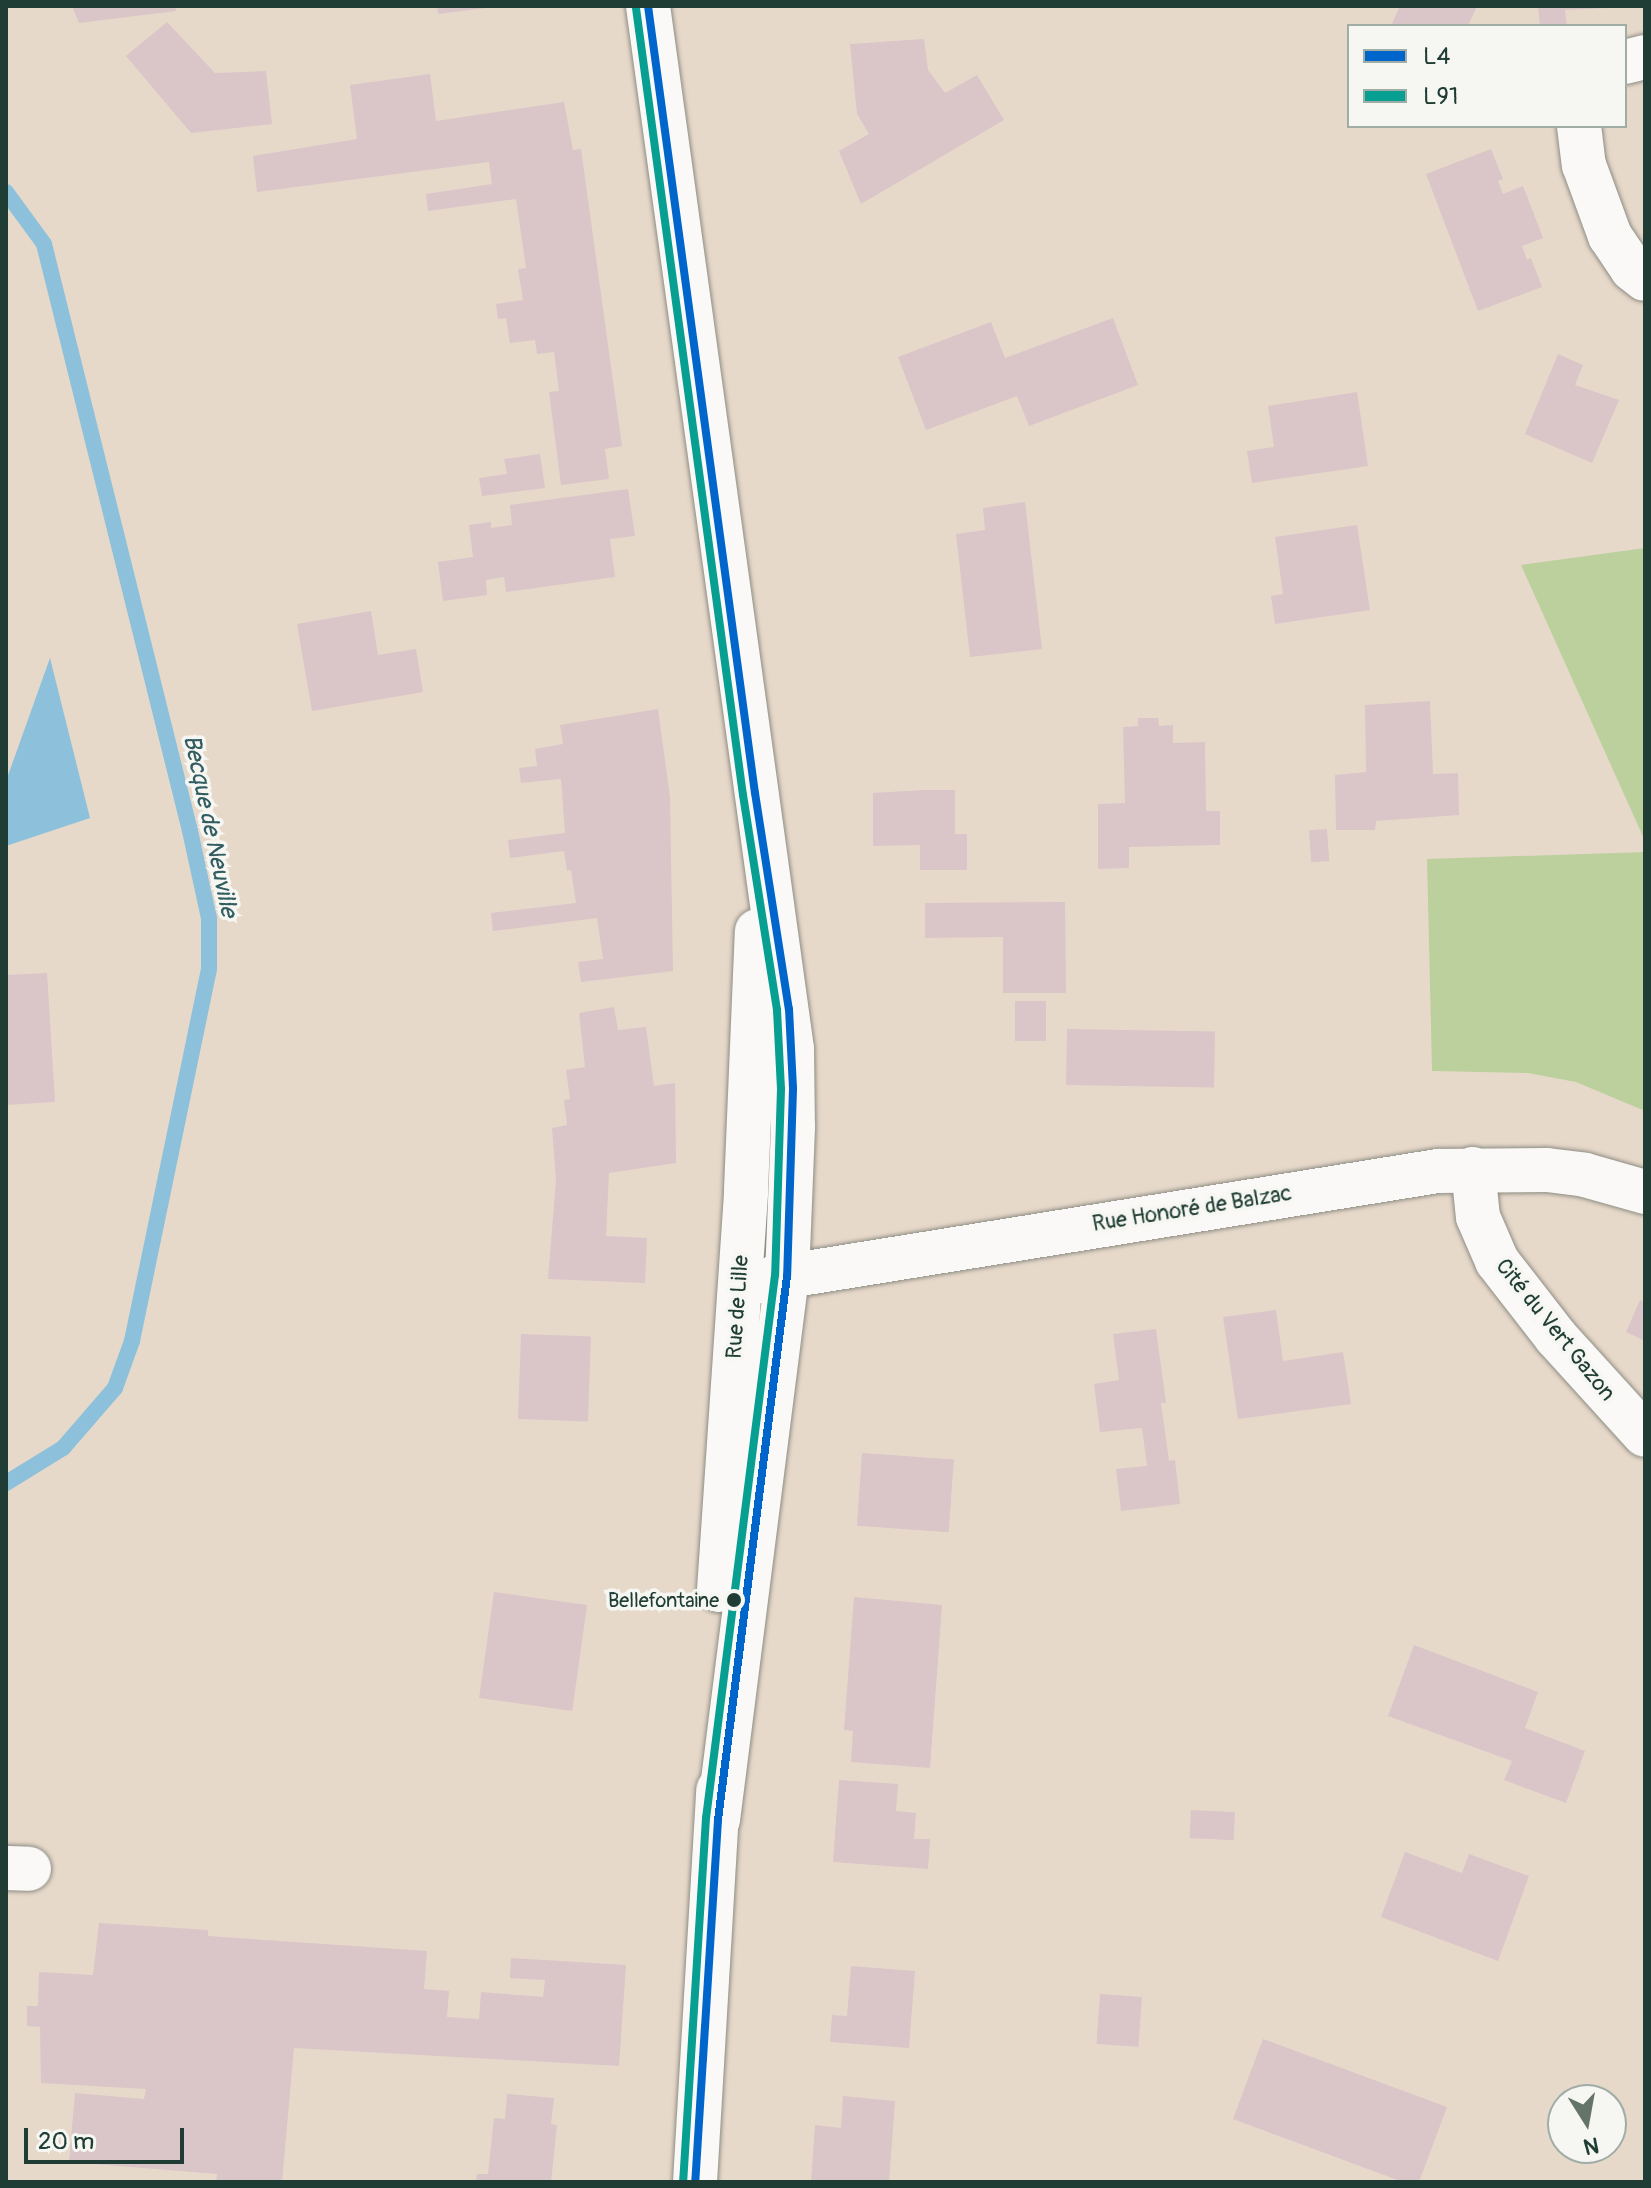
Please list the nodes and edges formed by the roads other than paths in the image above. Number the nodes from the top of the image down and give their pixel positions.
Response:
1 (648, 6) edge
2 (1579, 128) edge
3 (1645, 279) edge
4 (755, 793) junction
5 (1473, 1169) junction
6 (1645, 1192) edge
7 (787, 1276) junction
8 (739, 1284) junction
9 (1645, 1435) edge
10 (718, 1820) junction
11 (695, 2182) edge

1 - 4 main road, Rue de Lille
2 - 3 main road
4 - 7 main road, Rue de Lille
4 - 8 main road, Rue de Lille
5 - 6 main road, Rue Honoré de Balzac
5 - 7 main road, Rue Honoré de Balzac
5 - 9 main road, Cité du Vert Gazon
7 - 8 main road, Rue Honoré de Balzac
7 - 10 main road, Rue de Lille
8 - 10 main road, Rue de Lille
10 - 11 main road, Rue de Lille

